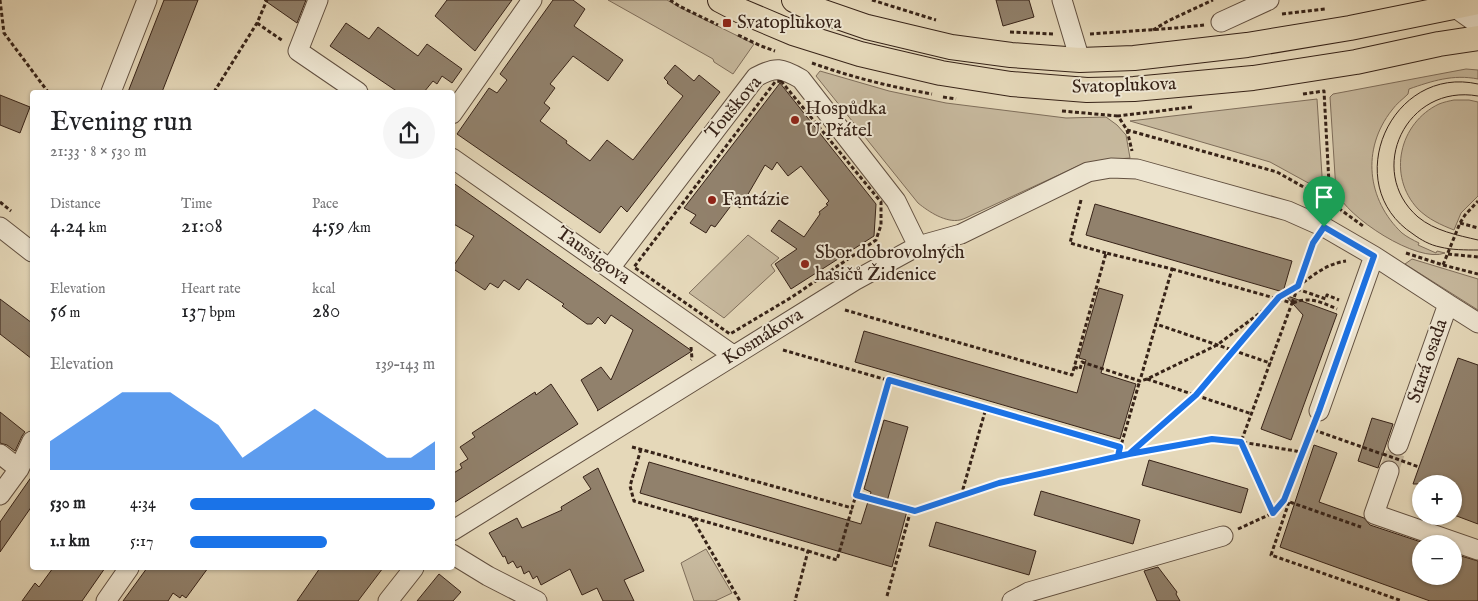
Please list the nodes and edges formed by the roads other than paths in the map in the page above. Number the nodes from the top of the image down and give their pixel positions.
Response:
1 (147, 0) edge
2 (318, 0) edge
3 (532, 0) edge
4 (720, 0) edge
5 (794, 0) edge
6 (1062, 0) edge
7 (1478, 2) edge
8 (1273, 7) edge
9 (1454, 7) junction
10 (1221, 22) road end
11 (1478, 24) edge
12 (1478, 38) edge
13 (1080, 60) junction
14 (112, 90) edge
15 (355, 90) edge
16 (455, 110) edge
17 (455, 160) edge
18 (1288, 212) joint
19 (0, 227) edge
20 (918, 246) junction
21 (30, 250) edge
22 (1374, 256) junction
23 (610, 268) junction
24 (1448, 304) junction
25 (1478, 323) edge
26 (734, 355) junction
27 (1319, 411) road end
28 (30, 445) edge
29 (1398, 445) tunnel mouth
30 (0, 454) edge
31 (19, 469) junction
32 (1389, 471) tunnel mouth
33 (0, 495) edge
34 (455, 529) edge
35 (1223, 536) road end
36 (1478, 550) edge
37 (455, 556) edge
38 (128, 570) edge
39 (412, 570) edge
40 (106, 601) edge
41 (388, 601) edge
42 (537, 601) edge
43 (1012, 601) edge

1 - 14 street
2 - 15 street
3 - 16 street
4 - 12 main road, Svatoplukova
5 - 13 main road, Svatoplukova
6 - 13 street
7 - 9 main road, Svatoplukova
8 - 10 street
9 - 11 street
9 - 13 main road, Svatoplukova
17 - 23 street, Taussigova
18 - 20 street, Kosmákova
18 - 22 street, Stará osada
19 - 21 street
20 - 23 street, Touškova
20 - 26 street, Kosmákova
22 - 24 street, Stará osada
22 - 27 street
23 - 26 street, Taussigova
24 - 25 street
24 - 29 street, Stará osada
26 - 34 street, Kosmákova
28 - 31 street
30 - 31 street
31 - 33 street
32 - 36 street
35 - 43 street
37 - 42 street
38 - 40 street
39 - 41 street

